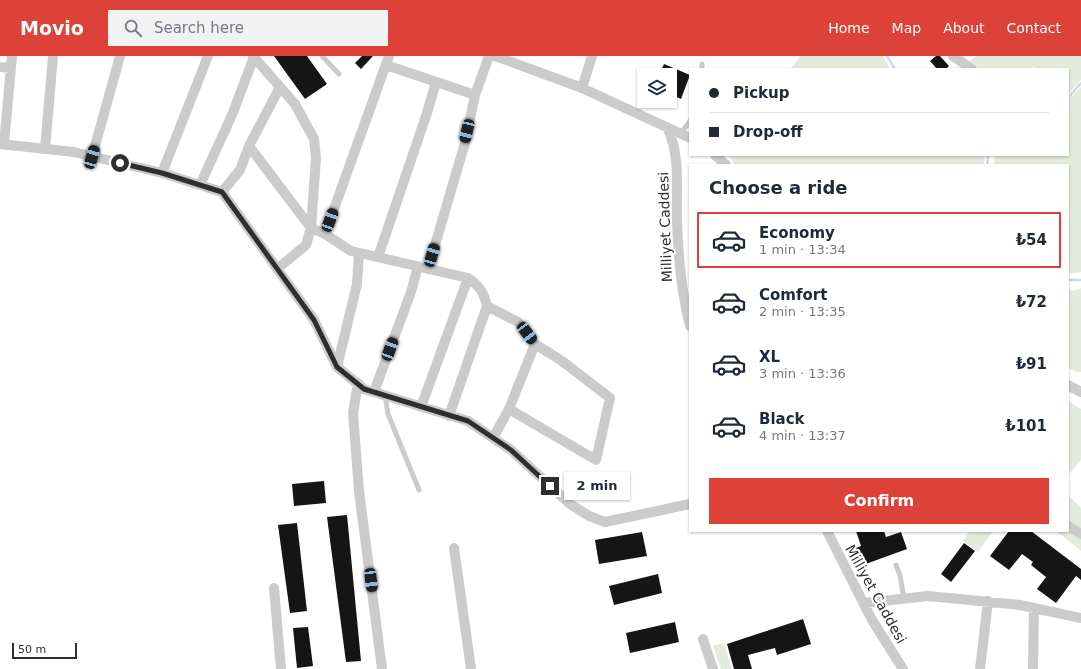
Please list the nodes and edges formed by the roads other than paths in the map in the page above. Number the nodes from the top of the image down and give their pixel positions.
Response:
1 (12, 56) edge
2 (53, 56) edge
3 (120, 56) edge
4 (208, 56) edge
5 (254, 56) edge
6 (322, 56) edge
7 (489, 56) edge
8 (495, 56) edge
9 (592, 56) edge
10 (953, 56) edge
11 (387, 60) edge
12 (0, 67) edge
13 (11, 68) junction
14 (971, 68) edge
15 (339, 74) dead end
16 (436, 82) junction
17 (280, 87) junction
18 (582, 88) junction
19 (475, 95) junction
20 (3, 112) edge
21 (689, 124) edge
22 (667, 127) junction
23 (685, 135) edge
24 (2, 144) edge
25 (249, 146) junction
26 (45, 149) junction
27 (716, 156) edge
28 (92, 157) junction
29 (725, 164) edge
30 (162, 173) junction
31 (200, 185) junction
32 (222, 192) junction
33 (312, 228) junction
34 (325, 234) junction
35 (360, 253) junction
36 (378, 257) junction
37 (418, 266) junction
38 (277, 269) junction
39 (428, 269) junction
40 (468, 278) junction
41 (487, 306) junction
42 (689, 322) edge
43 (535, 344) junction
44 (337, 367) junction
45 (358, 383) junction
46 (1069, 386) edge
47 (374, 392) junction
48 (1081, 392) edge
49 (385, 396) junction
50 (421, 407) junction
51 (510, 409) junction
52 (450, 416) junction
53 (493, 438) junction
54 (419, 490) dead end
55 (689, 504) edge
56 (1069, 527) edge
57 (828, 532) edge
58 (1081, 534) edge
59 (454, 548) dead end
60 (896, 565) dead end
61 (274, 588) dead end
62 (904, 599) junction
63 (988, 601) junction
64 (864, 603) junction
65 (1034, 608) junction
66 (1081, 618) edge
67 (703, 639) dead end
68 (281, 669) edge
69 (382, 669) edge
70 (471, 669) edge
71 (713, 669) edge
72 (903, 669) edge
73 (980, 669) edge
74 (1032, 669) edge

1 - 13 street
2 - 26 street
3 - 28 street
4 - 30 street
5 - 17 street
5 - 31 street
6 - 15 lane
7 - 19 street
8 - 18 street
9 - 18 street
10 - 14 street
11 - 16 street
11 - 34 street
12 - 13 street
13 - 20 street
16 - 19 street
16 - 36 street
17 - 25 street
17 - 33 street
18 - 22 street
19 - 39 street
20 - 24 street
21 - 23 lane
22 - 23 street
22 - 42 street, Milliyet Caddesi
24 - 26 street
25 - 32 street
25 - 33 street
26 - 28 street
27 - 29 street
28 - 30 street
30 - 31 street
31 - 32 street
32 - 38 street
33 - 34 street
33 - 38 street
34 - 35 street
35 - 36 street
35 - 44 street
36 - 37 street
37 - 39 street
37 - 47 street
38 - 44 street
39 - 40 street
40 - 41 street
40 - 50 street
41 - 43 street
41 - 52 street
43 - 51 street
43 - 51 street
44 - 45 street
45 - 47 street
45 - 69 street
46 - 48 street
47 - 49 street
49 - 50 street
49 - 54 lane
50 - 52 street
51 - 53 street
52 - 53 street
53 - 55 street
56 - 58 street
57 - 64 street, Milliyet Caddesi
59 - 70 street
60 - 62 lane
61 - 68 street
62 - 63 street
62 - 64 street
63 - 65 street
63 - 73 street
64 - 72 street, Milliyet Caddesi
65 - 66 street
65 - 74 street
67 - 71 street

